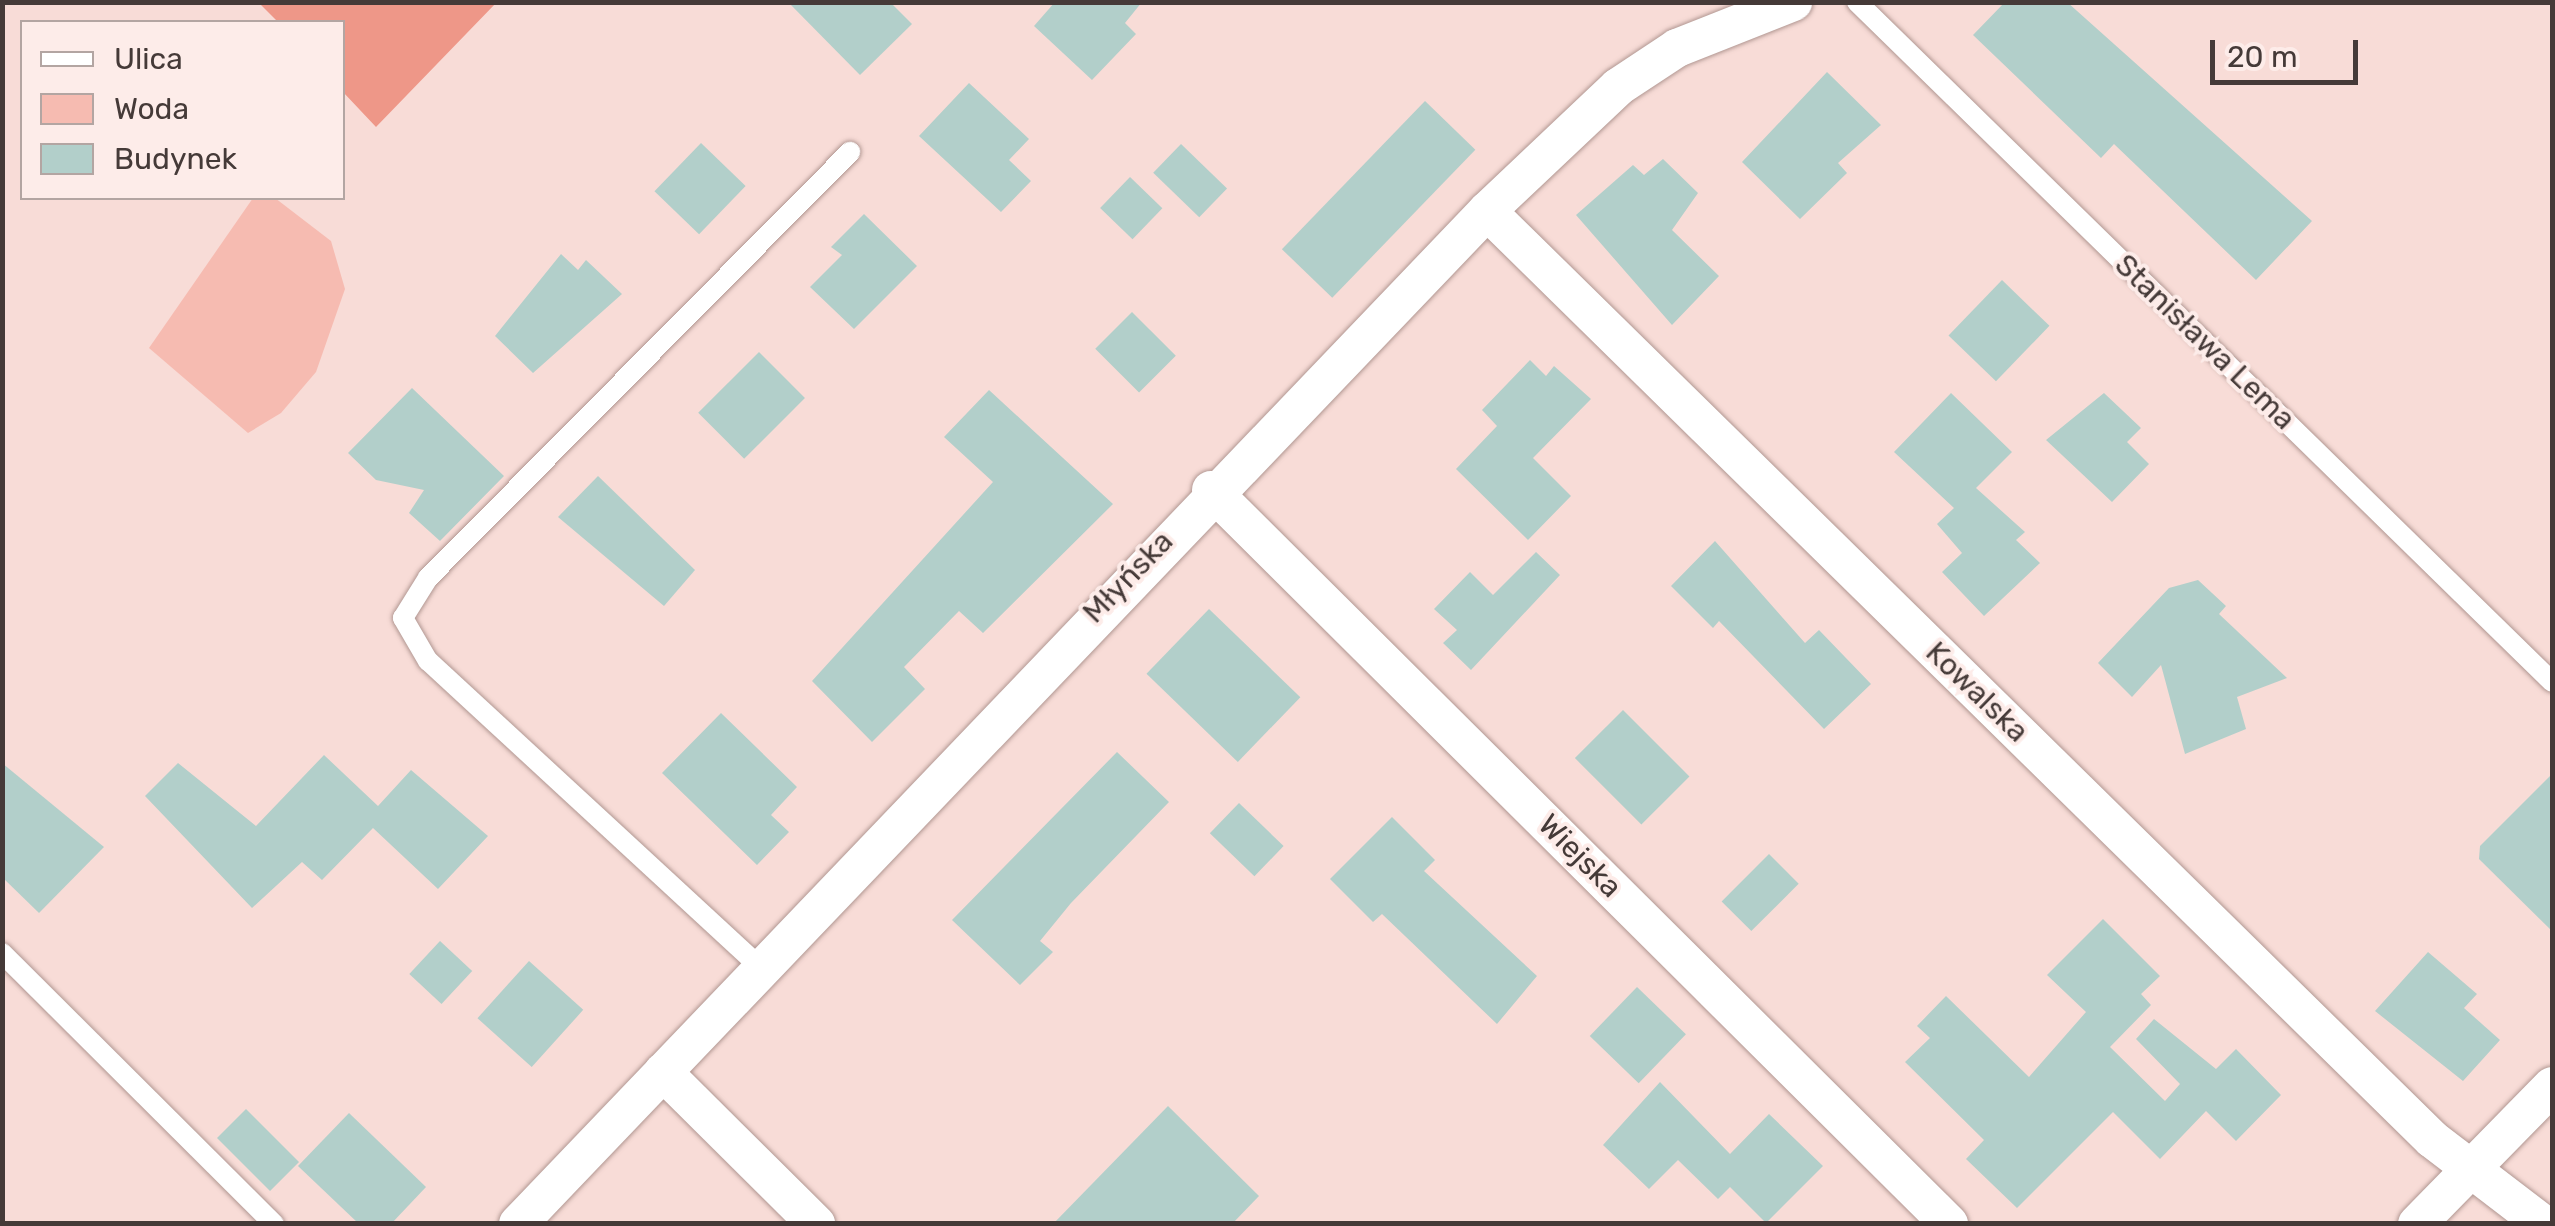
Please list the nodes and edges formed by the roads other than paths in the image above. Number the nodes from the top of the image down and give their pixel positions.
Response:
1 (1793, 2) edge
2 (1857, 2) edge
3 (850, 152) dead end
4 (1488, 211) junction
5 (1211, 490) junction
6 (2552, 682) edge
7 (2, 953) edge
8 (759, 966) junction
9 (664, 1072) junction
10 (2552, 1086) edge
11 (2473, 1166) junction
12 (274, 1224) edge
13 (518, 1224) edge
14 (816, 1224) edge
15 (1949, 1224) edge
16 (2417, 1224) edge
17 (2543, 1224) edge

1 - 4 street, Młyńska
2 - 6 lane, Stanisława Lema
3 - 8 lane
4 - 5 street, Młyńska
4 - 11 street, Kowalska
5 - 8 street, Młyńska
5 - 15 street, Wiejska
7 - 12 lane
8 - 9 street, Młyńska
9 - 13 street, Młyńska
9 - 14 street
10 - 11 street
11 - 16 street
11 - 17 street, Kowalska

